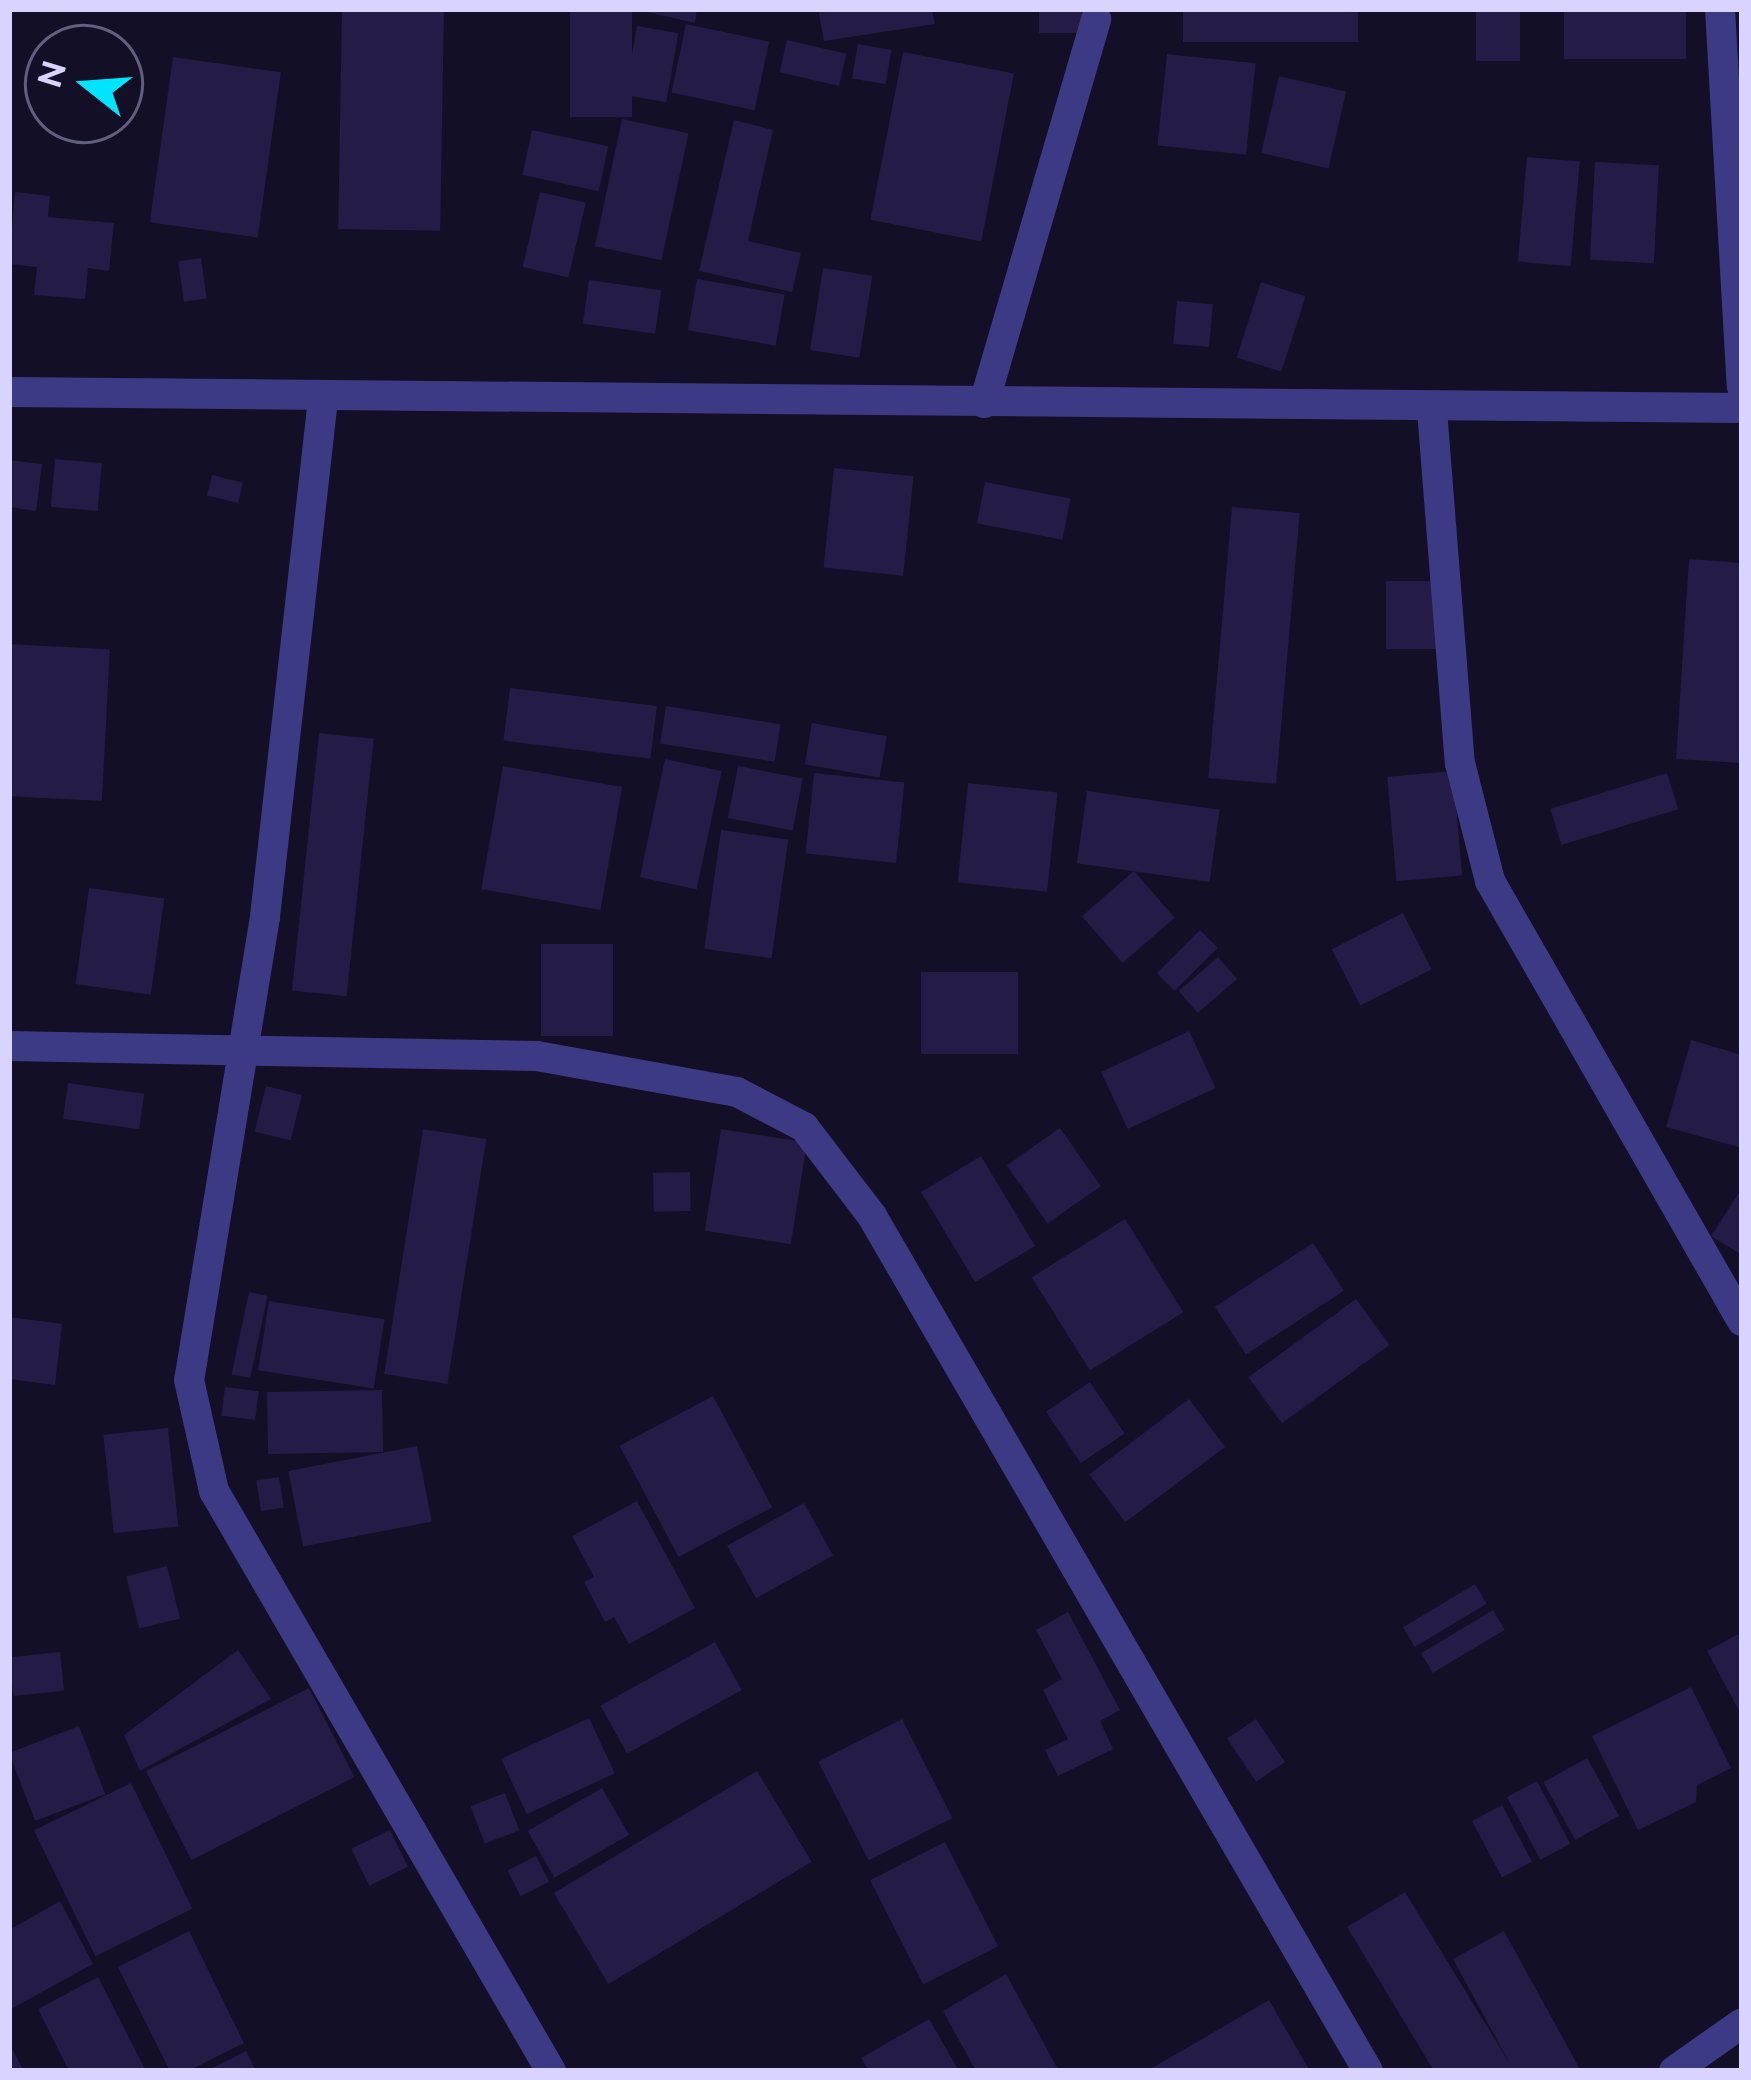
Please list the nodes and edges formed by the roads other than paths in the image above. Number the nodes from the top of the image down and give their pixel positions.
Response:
1 (1720, 9) edge
2 (1096, 19) dead end
3 (1742, 386) edge
4 (9, 392) edge
5 (323, 399) junction
6 (984, 403) junction
7 (1742, 408) edge
8 (1432, 410) junction
9 (9, 1046) edge
10 (245, 1049) junction
11 (1742, 1322) edge
12 (1742, 2023) edge
13 (551, 2071) edge
14 (1368, 2071) edge
15 (1674, 2071) edge

1 - 3 street
2 - 6 street
4 - 5 street
5 - 6 street
5 - 10 street
6 - 8 street
7 - 8 street
8 - 11 street
9 - 10 street
10 - 13 street
10 - 14 street
12 - 15 street

